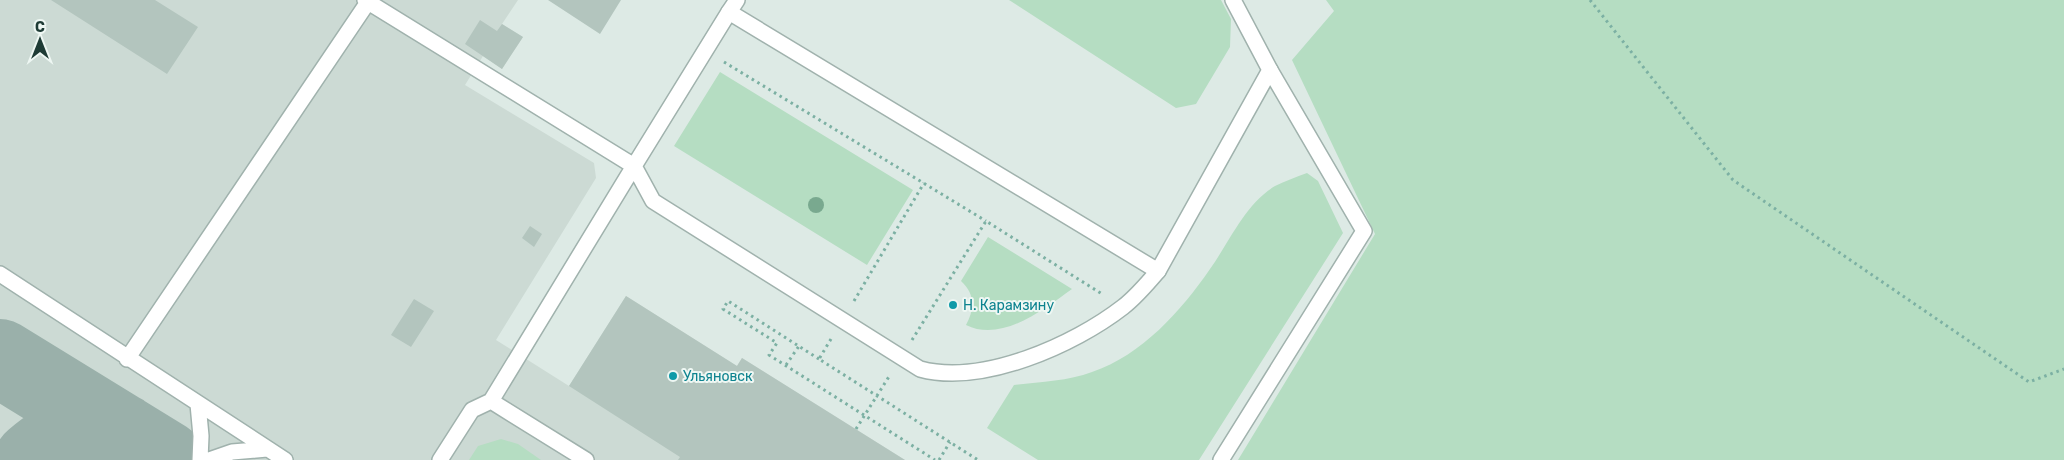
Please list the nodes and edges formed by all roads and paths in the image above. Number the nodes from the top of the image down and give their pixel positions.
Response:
1 (1233, 0) edge
2 (1590, 0) edge
3 (366, 1) edge
4 (733, 6) edge
5 (704, 50) junction
6 (1270, 70) junction
7 (634, 166) junction
8 (924, 184) junction
9 (986, 221) junction
10 (1158, 271) junction
11 (0, 274) edge
12 (1123, 307) junction
13 (842, 320) junction
14 (799, 346) junction
15 (901, 358) junction
16 (127, 359) junction
17 (820, 359) junction
18 (786, 365) junction
19 (2064, 368) edge
20 (877, 395) junction
21 (491, 401) junction
22 (198, 404) junction
23 (864, 415) junction
24 (856, 429) dead end
25 (950, 442) junction
26 (267, 449) junction
27 (200, 460) edge
28 (209, 460) edge
29 (285, 460) edge
30 (440, 460) edge
31 (586, 460) edge
32 (935, 460) edge
33 (939, 460) edge
34 (978, 460) edge
35 (1221, 460) edge

1 - 6 street
2 - 19 path
3 - 7 street
3 - 16 street
4 - 5 street
4 - 10 street
5 - 7 street
5 - 8 path
6 - 10 street
6 - 35 street
7 - 13 street
7 - 21 street
8 - 9 path
8 - 13 path
9 - 12 path
9 - 15 path
10 - 12 street
11 - 16 street
12 - 15 street
13 - 15 street
13 - 17 path
14 - 17 path
14 - 18 path
14 - 18 path
15 - 20 path
16 - 22 street
17 - 20 path
18 - 23 path
20 - 23 path
20 - 25 path
21 - 30 street
21 - 31 street
22 - 26 street
22 - 27 street
23 - 24 path
23 - 32 path
25 - 33 path
25 - 34 path
26 - 28 street
26 - 29 street

